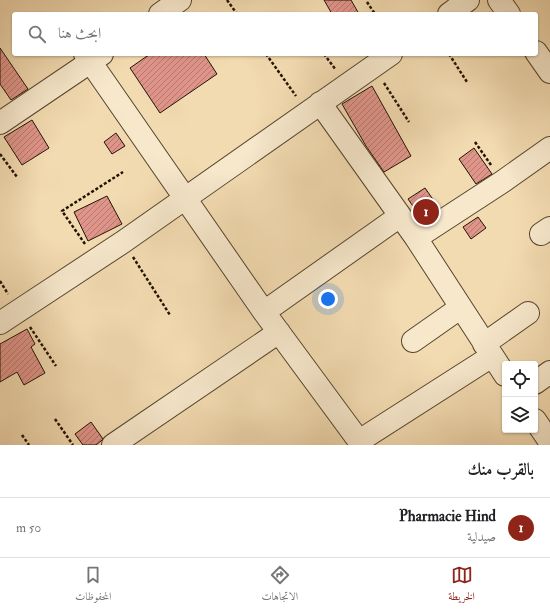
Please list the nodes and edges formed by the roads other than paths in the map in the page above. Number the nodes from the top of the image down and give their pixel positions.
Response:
1 (180, 0) edge
2 (468, 0) edge
3 (499, 0) edge
4 (163, 12) edge
5 (451, 12) edge
6 (508, 12) edge
7 (538, 55) edge
8 (93, 56) edge
9 (388, 56) edge
10 (550, 72) edge
11 (314, 107) junction
12 (0, 122) edge
13 (550, 148) edge
14 (185, 197) junction
15 (400, 216) junction
16 (416, 238) junction
17 (460, 308) junction
18 (264, 312) junction
19 (528, 313) dead end
20 (0, 323) edge
21 (279, 332) junction
22 (413, 341) dead end
23 (488, 350) junction
24 (502, 371) edge
25 (550, 372) edge
26 (538, 381) edge
27 (538, 424) edge
28 (550, 442) edge
29 (360, 443) edge
30 (113, 445) edge

1 - 4 street
2 - 5 street
3 - 6 street
7 - 10 street
8 - 12 street
8 - 14 street
9 - 11 street
11 - 14 street
11 - 15 street
13 - 16 street
14 - 18 street
14 - 20 street
15 - 16 street
15 - 18 street
16 - 17 street
17 - 22 street
17 - 23 street
18 - 21 street
19 - 23 street
21 - 29 street
21 - 30 street
23 - 24 street
23 - 29 street
25 - 26 street
27 - 28 street

